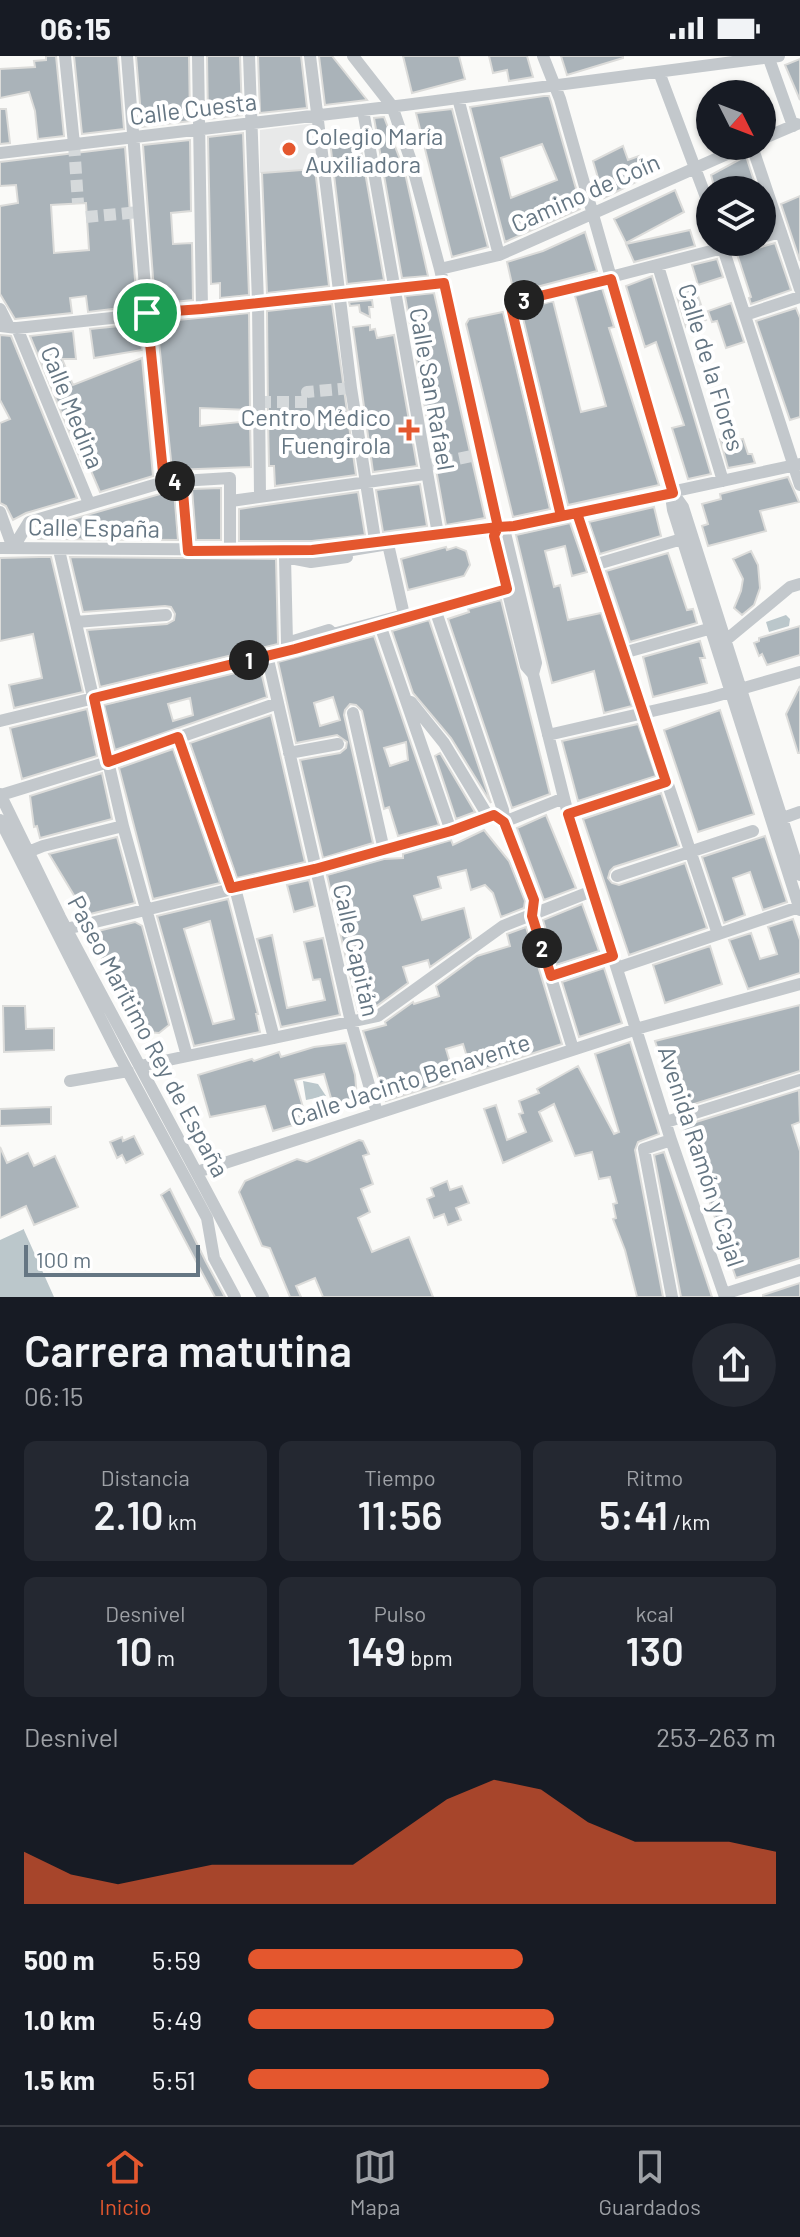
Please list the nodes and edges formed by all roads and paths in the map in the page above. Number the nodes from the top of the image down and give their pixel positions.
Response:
1 (65, 56) edge
2 (127, 56) edge
3 (198, 56) edge
4 (249, 56) edge
5 (310, 56) edge
6 (353, 56) edge
7 (543, 56) edge
8 (772, 57) edge
9 (659, 72) junction
10 (554, 86) junction
11 (458, 98) junction
12 (392, 106) junction
13 (363, 110) junction
14 (317, 115) junction
15 (250, 123) junction
16 (796, 124) edge
17 (200, 129) junction
18 (776, 133) edge
19 (135, 137) junction
20 (74, 144) junction
21 (0, 153) edge
22 (712, 160) edge
23 (757, 160) edge
24 (696, 167) junction
25 (699, 176) edge
26 (592, 213) junction
27 (781, 232) junction
28 (776, 233) edge
29 (696, 254) edge
30 (499, 255) junction
31 (726, 256) edge
32 (658, 266) junction
33 (440, 269) junction
34 (611, 279) junction
35 (444, 283) junction
36 (393, 288) junction
37 (800, 289) edge
38 (340, 296) junction
39 (800, 297) edge
40 (258, 302) junction
41 (0, 309) edge
42 (202, 309) junction
43 (147, 313) junction
44 (745, 315) junction
45 (8, 326) edge
46 (797, 465) edge
47 (425, 474) junction
48 (182, 480) junction
49 (723, 481) junction
50 (164, 482) junction
51 (364, 484) junction
52 (800, 485) edge
53 (673, 493) junction
54 (260, 496) junction
55 (231, 501) junction
56 (89, 503) junction
57 (0, 512) edge
58 (577, 513) junction
59 (561, 516) junction
60 (498, 527) junction
61 (438, 534) junction
62 (682, 539) junction
63 (375, 544) junction
64 (6, 548) edge
65 (59, 550) junction
66 (230, 550) junction
67 (188, 551) junction
68 (594, 565) junction
69 (800, 584) edge
70 (507, 589) junction
71 (435, 609) junction
72 (166, 615) dead end
73 (76, 622) junction
74 (380, 625) junction
75 (712, 628) junction
76 (726, 640) junction
77 (623, 653) junction
78 (267, 655) junction
79 (800, 672) edge
80 (533, 674) junction
81 (736, 691) junction
82 (403, 694) junction
83 (94, 698) junction
84 (278, 703) junction
85 (353, 713) dead end
86 (643, 713) junction
87 (0, 721) edge
88 (548, 735) junction
89 (178, 737) junction
90 (338, 744) dead end
91 (289, 753) junction
92 (108, 762) junction
93 (666, 782) junction
94 (0, 794) edge
95 (564, 798) junction
96 (800, 812) edge
97 (568, 814) junction
98 (488, 816) junction
99 (783, 818) junction
100 (0, 820) edge
101 (504, 822) junction
102 (123, 826) junction
103 (451, 831) junction
104 (753, 831) dead end
105 (384, 850) junction
106 (28, 852) junction
107 (690, 852) junction
108 (315, 869) junction
109 (800, 875) edge
110 (617, 876) dead end
111 (233, 888) junction
112 (591, 888) junction
113 (146, 909) junction
114 (800, 909) edge
115 (532, 916) junction
116 (66, 929) junction
117 (718, 934) junction
118 (615, 962) junction
119 (551, 976) junction
120 (800, 984) edge
121 (351, 1022) junction
122 (637, 1029) junction
123 (274, 1038) junction
124 (573, 1049) junction
125 (187, 1056) junction
126 (134, 1068) junction
127 (800, 1080) edge
128 (70, 1081) dead end
129 (377, 1113) junction
130 (666, 1122) junction
131 (671, 1140) junction
132 (197, 1172) junction
133 (800, 1270) edge
134 (724, 1295) edge
135 (235, 1297) edge
136 (263, 1297) edge
137 (672, 1297) edge

1 - 20 street
2 - 19 street
3 - 17 street
4 - 15 street
5 - 14 street
6 - 12 street
7 - 10 street
8 - 9 street, Calle Cuesta
8 - 16 street
9 - 10 street, Calle Cuesta
9 - 24 street
10 - 11 street, Calle Cuesta
10 - 26 street
11 - 12 street, Calle Cuesta
11 - 30 street
12 - 13 street, Calle Cuesta
12 - 33 street
13 - 14 street, Calle Cuesta
13 - 36 street, Calle San Rafael
14 - 15 street, Calle Cuesta
14 - 38 street
15 - 17 street, Calle Cuesta
15 - 40 street
16 - 18 street
17 - 19 street, Calle Cuesta
17 - 42 street
19 - 20 street, Calle Cuesta
19 - 43 street
20 - 21 street, Calle Cuesta
22 - 24 street, Camino de Coín
23 - 27 street
24 - 25 street
24 - 26 street, Camino de Coín
26 - 30 street, Camino de Coín
26 - 34 street
27 - 28 street
27 - 37 street
29 - 32 street
30 - 33 street, Camino de Coín
31 - 44 street
32 - 34 street
32 - 49 street, Calle de la Flores
33 - 35 street
34 - 53 street
34 - 59 street
35 - 36 street
35 - 60 street
36 - 38 street
36 - 47 street, Calle San Rafael
38 - 40 street
38 - 51 street
39 - 44 street
40 - 42 street
40 - 54 street
41 - 45 street, Calle Medina
42 - 43 street
43 - 45 street
43 - 50 street
44 - 46 street
45 - 56 street, Calle Medina
46 - 49 street
46 - 52 street
47 - 51 street
47 - 61 street, Calle San Rafael
48 - 50 street
48 - 55 street
48 - 67 street
49 - 53 street
50 - 56 street
51 - 54 street
51 - 63 street
53 - 58 street
53 - 62 street
53 - 76 street
54 - 55 street
55 - 66 street
56 - 64 street
57 - 64 street
58 - 59 street
58 - 68 street
59 - 60 street
60 - 61 street
60 - 70 street
60 - 80 street
61 - 63 street
62 - 68 street
62 - 75 street
63 - 63 street
63 - 66 street, Calle España
64 - 65 street, Calle España
65 - 67 street, Calle España
65 - 73 street
66 - 67 street, Calle España
68 - 77 street
69 - 76 street
70 - 71 street
70 - 80 street
71 - 74 street
71 - 101 street
72 - 73 street
73 - 83 street
74 - 78 street
74 - 82 street
75 - 77 street
75 - 81 street
76 - 81 street
77 - 86 street
78 - 83 street
78 - 84 street, Calle Capitán
79 - 81 street
80 - 88 street, Avenida Ramón y Cajal
81 - 86 street
81 - 99 street
81 - 114 street
82 - 98 street
82 - 103 street
83 - 87 street
83 - 92 street
84 - 89 street
84 - 91 street, Calle Capitán
85 - 105 street
86 - 88 street
86 - 93 street
88 - 95 street, Avenida Ramón y Cajal
89 - 92 street
89 - 111 street
90 - 91 street
91 - 108 street, Calle Capitán
92 - 94 street
92 - 102 street
93 - 97 street
93 - 107 street
94 - 106 street, Paseo Marítimo Rey de España
95 - 97 street, Avenida Ramón y Cajal
95 - 101 street
96 - 99 street
97 - 112 street, Avenida Ramón y Cajal
98 - 101 street
98 - 103 street
99 - 109 street
100 - 126 street
101 - 115 street
102 - 106 street
102 - 113 street
103 - 105 street
104 - 107 street
105 - 108 street
106 - 116 street, Paseo Marítimo Rey de España
107 - 110 street
107 - 117 street
108 - 111 street
108 - 121 street, Calle Capitán
111 - 113 street
111 - 123 street
112 - 115 street
112 - 118 street, Avenida Ramón y Cajal
113 - 116 street
113 - 125 street
114 - 117 street
115 - 119 street
115 - 121 street
116 - 126 street, Paseo Marítimo Rey de España
117 - 118 street
118 - 119 street
118 - 122 street, Avenida Ramón y Cajal
119 - 124 street
120 - 122 street, Calle Jacinto Benavente
121 - 123 street
121 - 129 street, Calle Capitán
122 - 124 street, Calle Jacinto Benavente
122 - 130 street, Avenida Ramón y Cajal
123 - 125 street
124 - 129 street, Calle Jacinto Benavente
125 - 126 street
126 - 128 street
126 - 132 street, Paseo Marítimo Rey de España
126 - 135 street
127 - 130 street
129 - 132 street, Calle Jacinto Benavente
130 - 131 street, Avenida Ramón y Cajal
131 - 134 street, Avenida Ramón y Cajal
131 - 137 street
132 - 136 street, Paseo Marítimo Rey de España
133 - 134 street

